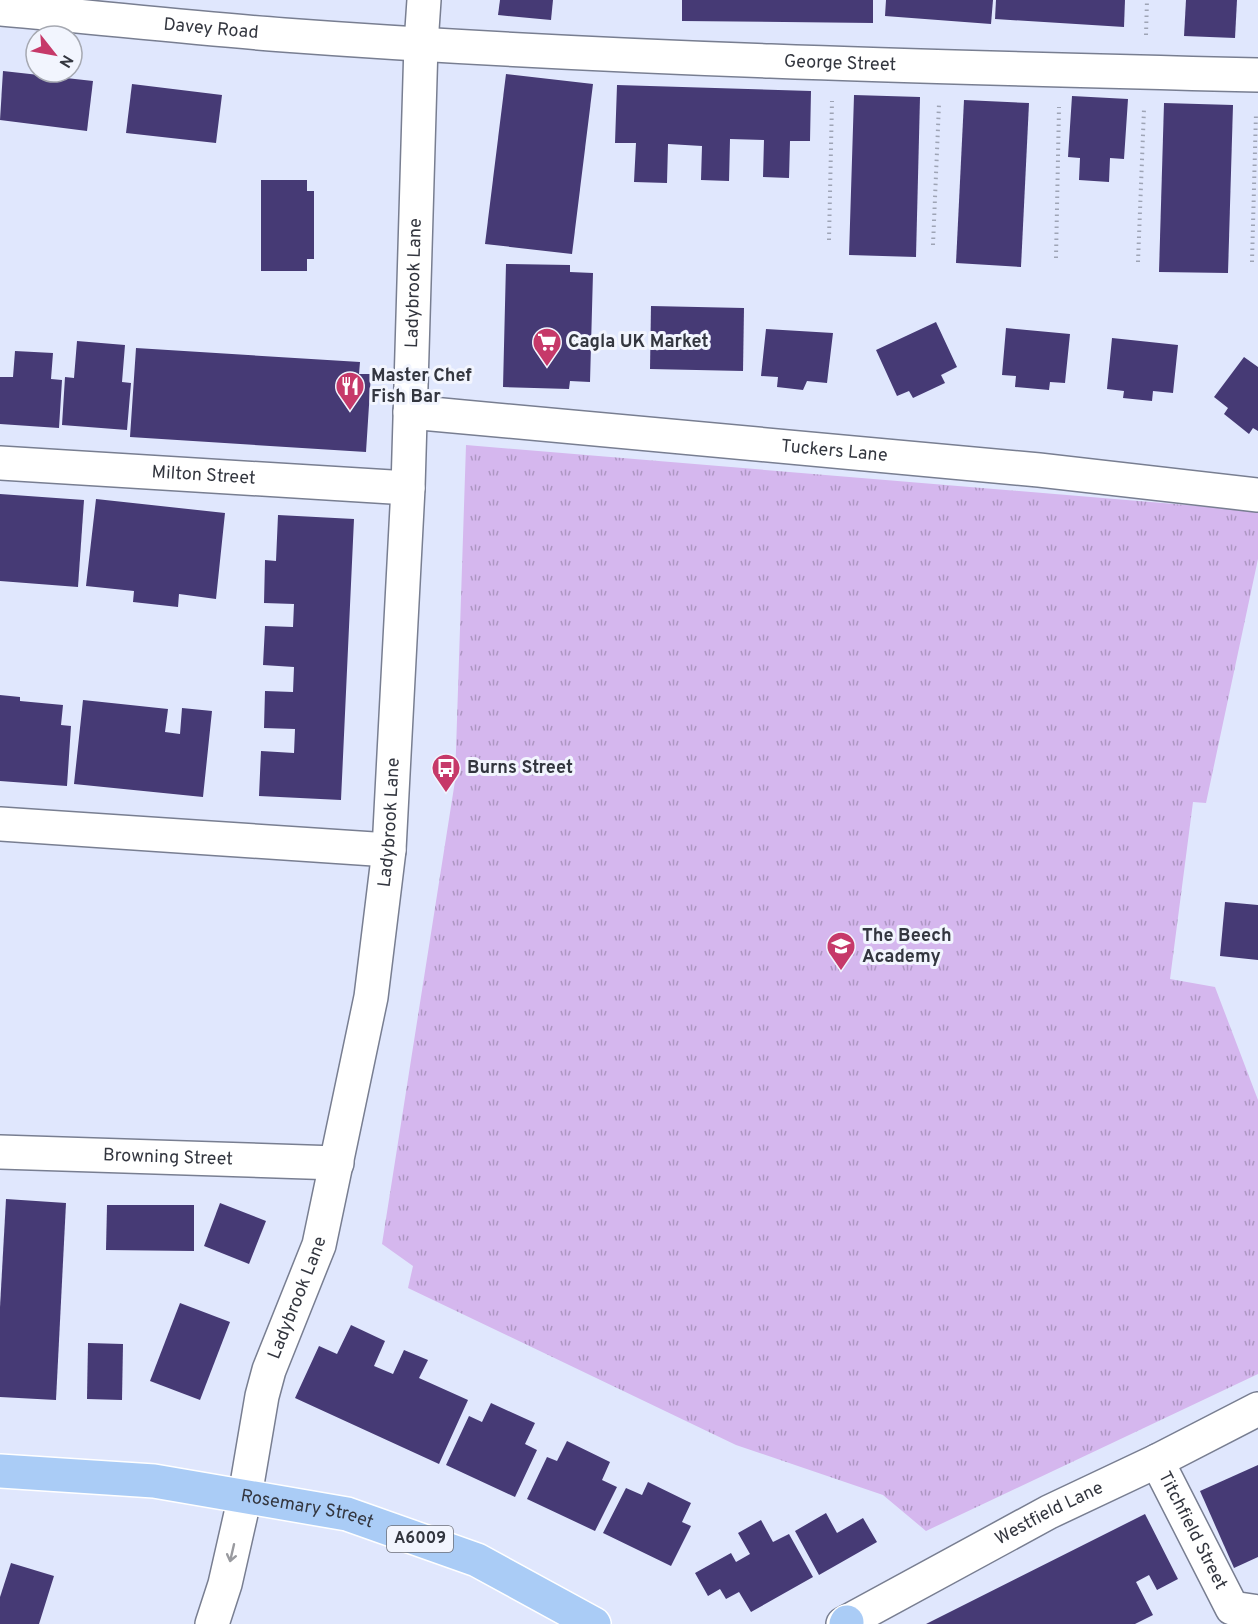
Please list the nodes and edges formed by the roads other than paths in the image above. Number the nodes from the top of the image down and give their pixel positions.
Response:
1 (424, 0) edge
2 (0, 9) edge
3 (421, 44) junction
4 (1258, 75) edge
5 (410, 412) junction
6 (0, 463) edge
7 (408, 488) junction
8 (1258, 495) edge
9 (0, 824) edge
10 (389, 850) junction
11 (0, 1152) edge
12 (337, 1163) junction
13 (1258, 1409) edge
14 (1157, 1461) junction
15 (0, 1471) edge
16 (245, 1496) junction
17 (1258, 1612) edge
18 (587, 1622) edge
19 (845, 1623) edge
20 (212, 1624) edge

1 - 3 street, Ladybrook Lane
2 - 3 street, Davey Road
3 - 4 street, George Street
3 - 5 street, Ladybrook Lane
5 - 7 street, Ladybrook Lane
5 - 8 street, Tuckers Lane
6 - 7 street, Milton Street
7 - 10 street, Ladybrook Lane
9 - 10 street
10 - 12 street, Ladybrook Lane
11 - 12 street, Browning Street
12 - 16 street, Ladybrook Lane
13 - 14 street, Westfield Lane
14 - 17 street, Titchfield Street
14 - 19 street, Westfield Lane
15 - 16 highway, Rosemary Street / A6009
16 - 18 highway, Rosemary Street / A6009
16 -> 20 street, Ladybrook Lane

